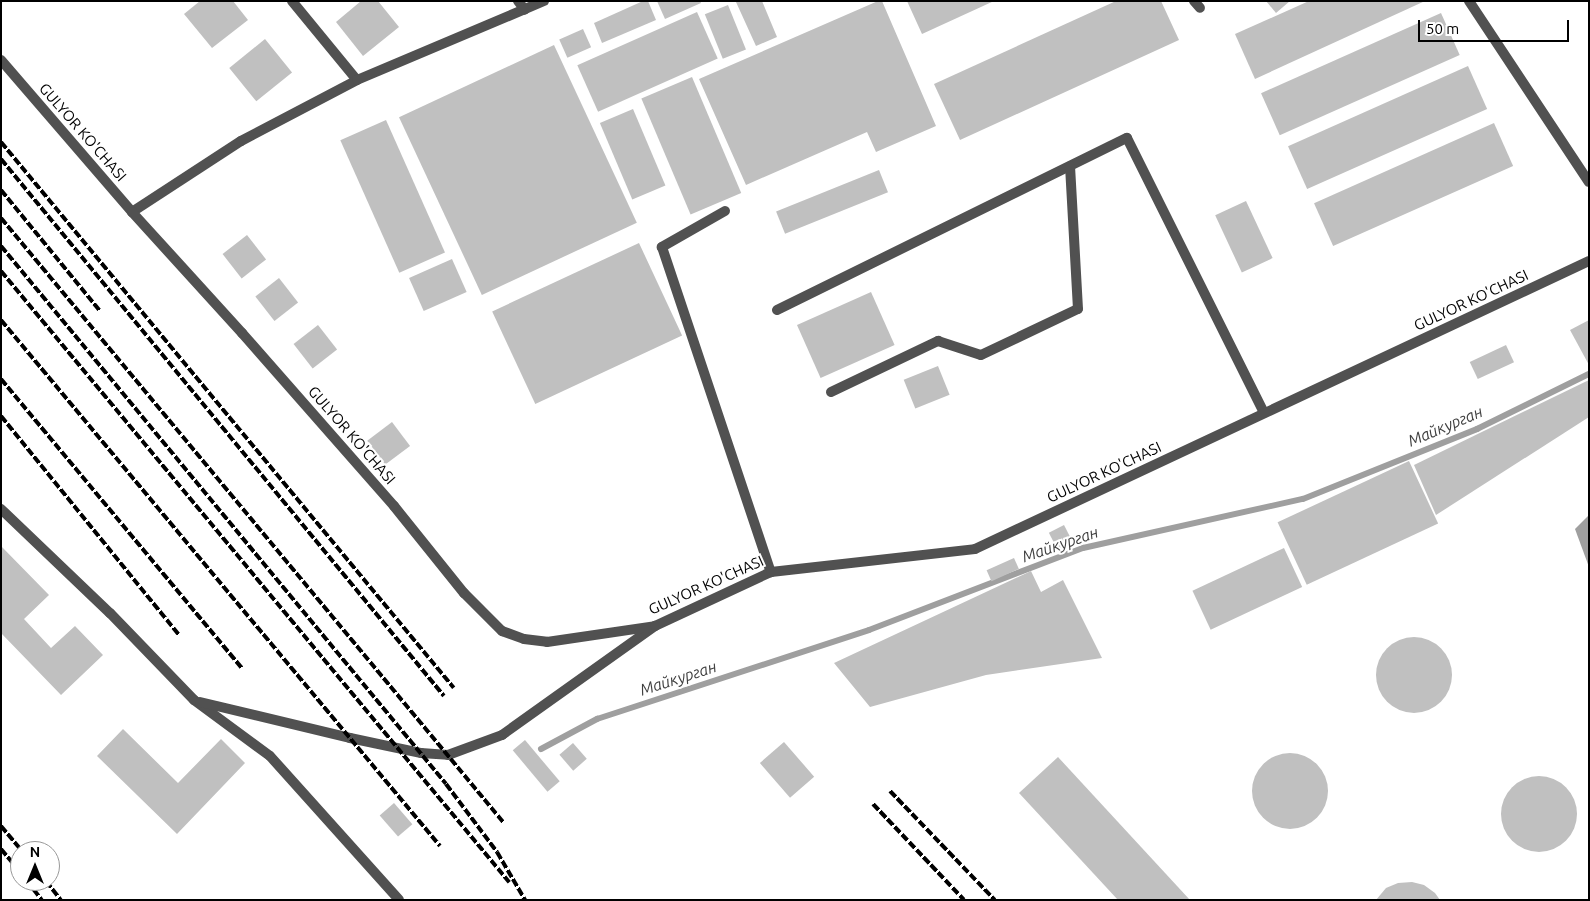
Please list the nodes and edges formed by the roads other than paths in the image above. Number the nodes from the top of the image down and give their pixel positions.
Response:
1 (292, 1) edge
2 (544, 1) edge
3 (1469, 1) edge
4 (522, 5) edge
5 (1, 60) edge
6 (357, 80) junction
7 (1070, 166) junction
8 (1589, 182) edge
9 (725, 211) dead end
10 (132, 212) junction
11 (1589, 262) edge
12 (777, 310) dead end
13 (830, 392) dead end
14 (1264, 413) junction
15 (1, 509) edge
16 (771, 572) junction
17 (655, 626) junction
18 (194, 700) junction
19 (399, 900) edge

1 - 6 street
2 - 4 street
3 - 8 street
4 - 6 street
5 - 10 street, GULYOR KO'CHASI
6 - 10 street
7 - 12 street
7 - 13 street
7 - 14 street
9 - 16 street
10 - 17 street, GULYOR KO'CHASI
11 - 14 street, GULYOR KO'CHASI
14 - 16 street, GULYOR KO'CHASI
15 - 18 street
16 - 17 street, GULYOR KO'CHASI
17 - 18 street
18 - 19 street

